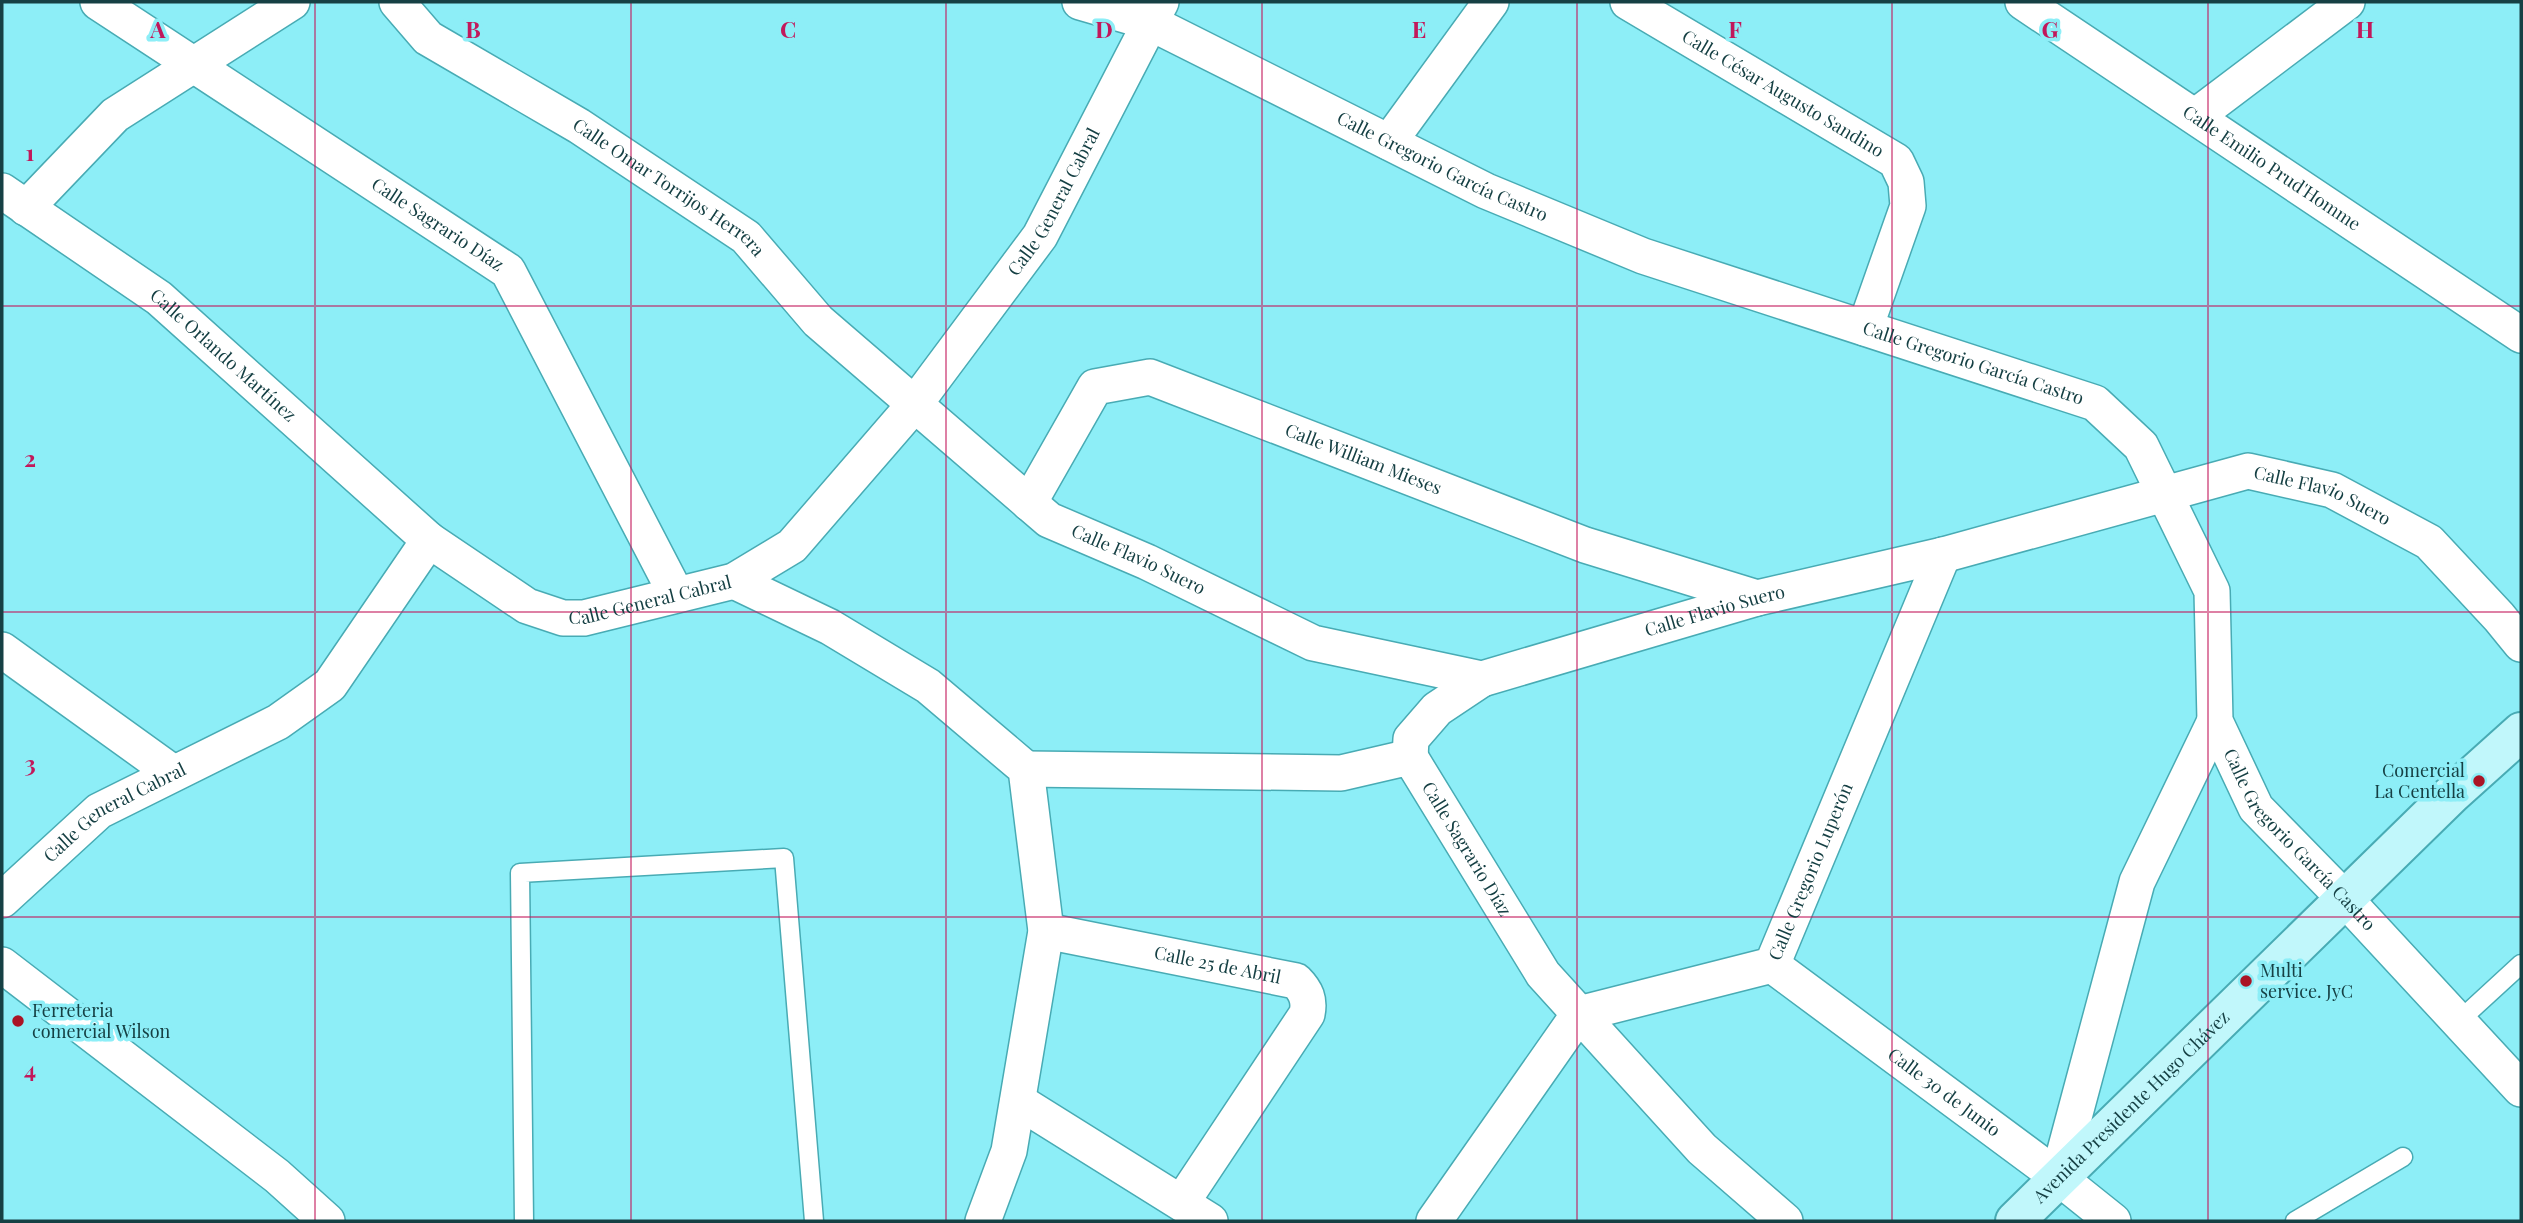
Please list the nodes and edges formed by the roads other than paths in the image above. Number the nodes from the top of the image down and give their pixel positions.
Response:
1 (98, 2) edge
2 (292, 2) edge
3 (397, 2) edge
4 (1080, 2) edge
5 (1491, 2) edge
6 (1628, 2) edge
7 (2023, 2) edge
8 (2347, 2) edge
9 (1155, 12) edge
10 (192, 65) junction
11 (2196, 116) junction
12 (1389, 142) junction
13 (14, 200) edge
14 (1865, 328) junction
15 (2521, 335) edge
16 (914, 405) junction
17 (2165, 495) junction
18 (1029, 503) junction
19 (429, 540) junction
20 (1943, 555) junction
21 (734, 581) junction
22 (676, 594) junction
23 (1757, 598) junction
24 (2521, 644) edge
25 (2, 650) edge
26 (1482, 679) junction
27 (2215, 721) junction
28 (2521, 732) edge
29 (1410, 757) junction
30 (1027, 769) junction
31 (173, 773) junction
32 (2346, 899) junction
33 (2, 900) edge
34 (1046, 931) junction
35 (2521, 964) edge
36 (2, 965) edge
37 (1772, 965) junction
38 (1579, 1014) junction
39 (2459, 1021) junction
40 (2521, 1089) edge
41 (1018, 1101) junction
42 (2403, 1157) dead end
43 (2058, 1177) junction
44 (1196, 1212) edge
45 (327, 1221) edge
46 (524, 1221) edge
47 (814, 1221) edge
48 (983, 1221) edge
49 (1434, 1221) edge
50 (1785, 1221) edge
51 (2015, 1221) edge
52 (2113, 1221) edge
53 (2295, 1221) edge

1 - 10 street, Calle Sagrario Díaz
2 - 10 street
3 - 16 street, Calle Omar Torrijos Herrera
4 - 9 street, Calle Gregorio García Castro
5 - 12 street
6 - 14 street, Calle César Augusto Sandino
7 - 11 street, Calle Emilio Prud'Homme
8 - 11 street
9 - 12 street, Calle Gregorio García Castro
9 - 16 street, Calle General Cabral
10 - 13 street
10 - 22 street, Calle Sagrario Díaz
11 - 15 street, Calle Emilio Prud'Homme
12 - 14 street, Calle Gregorio García Castro
13 - 19 street, Calle Orlando Martínez
14 - 17 street, Calle Gregorio García Castro
16 - 18 street, Calle Flavio Suero
16 - 21 street, Calle General Cabral
17 - 20 street, Calle Flavio Suero
17 - 24 street, Calle Flavio Suero
17 - 27 street, Calle Gregorio García Castro
18 - 23 street, Calle William Mieses
18 - 26 street, Calle Flavio Suero
19 - 22 street, Calle General Cabral
19 - 31 street, Calle General Cabral
20 - 23 street, Calle Flavio Suero
20 - 37 street, Calle Gregorio Luperón
21 - 22 street, Calle General Cabral
21 - 30 street
23 - 26 street, Calle Flavio Suero
25 - 31 street
26 - 29 street
27 - 32 street, Calle Gregorio García Castro
27 - 43 street
28 - 32 main road, Avenida Presidente Hugo Chávez
29 - 30 street
29 - 38 street, Calle Sagrario Díaz
30 - 34 street
31 - 33 street, Calle General Cabral
32 - 39 street, Calle Gregorio García Castro
32 - 43 main road, Avenida Presidente Hugo Chávez
34 - 41 street
34 - 44 street, Calle 25 de Abril
35 - 39 lane
36 - 45 street
37 - 38 street, Calle Gregorio Luperón
37 - 43 street, Calle 30 de Junio
38 - 49 street
38 - 50 street, Calle Sagrario Díaz
39 - 40 street, Calle Gregorio García Castro
41 - 44 street
41 - 48 street
42 - 53 lane
43 - 51 main road, Avenida Presidente Hugo Chávez
43 - 52 street, Calle 30 de Junio
46 - 47 lane

